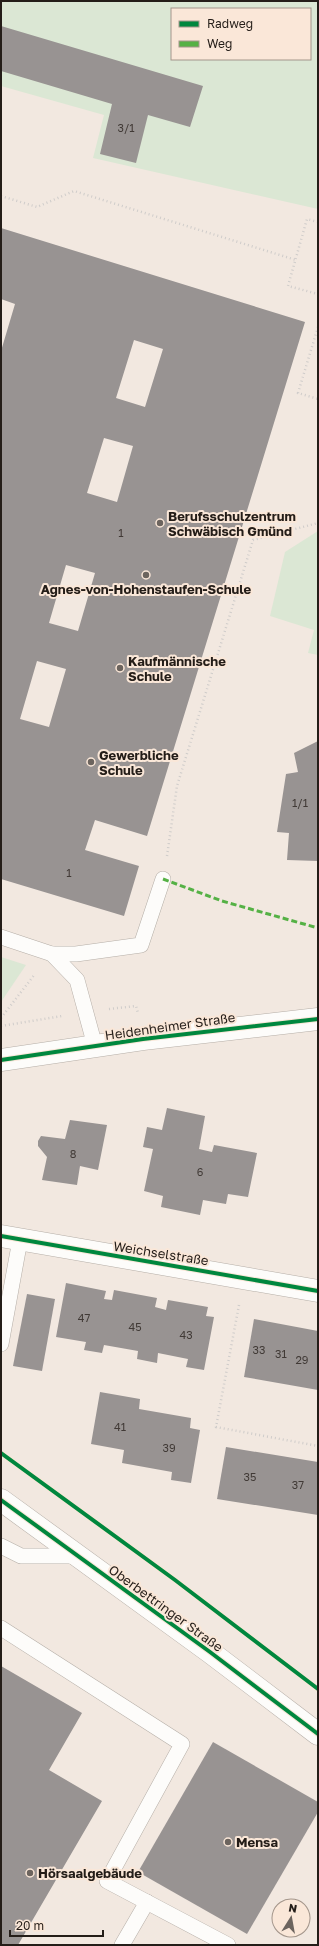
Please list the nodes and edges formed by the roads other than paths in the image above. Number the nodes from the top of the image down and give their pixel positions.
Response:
1 (163, 879) road end
2 (1, 936) edge
3 (52, 954) junction
4 (318, 1019) edge
5 (95, 1046) junction
6 (1, 1060) edge
7 (11, 1238) edge
8 (318, 1291) edge
9 (1, 1344) edge
10 (1, 1500) edge
11 (1, 1546) edge
12 (78, 1556) junction
13 (1, 1628) edge
14 (318, 1734) edge
15 (146, 1902) junction
16 (122, 1945) edge
17 (228, 1945) edge

1 - 3 lane
2 - 3 lane
3 - 5 lane
4 - 5 street, Heidenheimer Straße
5 - 6 street, Heidenheimer Straße
7 - 8 street, Weichselstraße
7 - 9 lane
10 - 12 street, Oberbettringer Straße
11 - 12 lane
12 - 14 street, Oberbettringer Straße
13 - 15 lane
15 - 16 lane
15 - 17 lane

